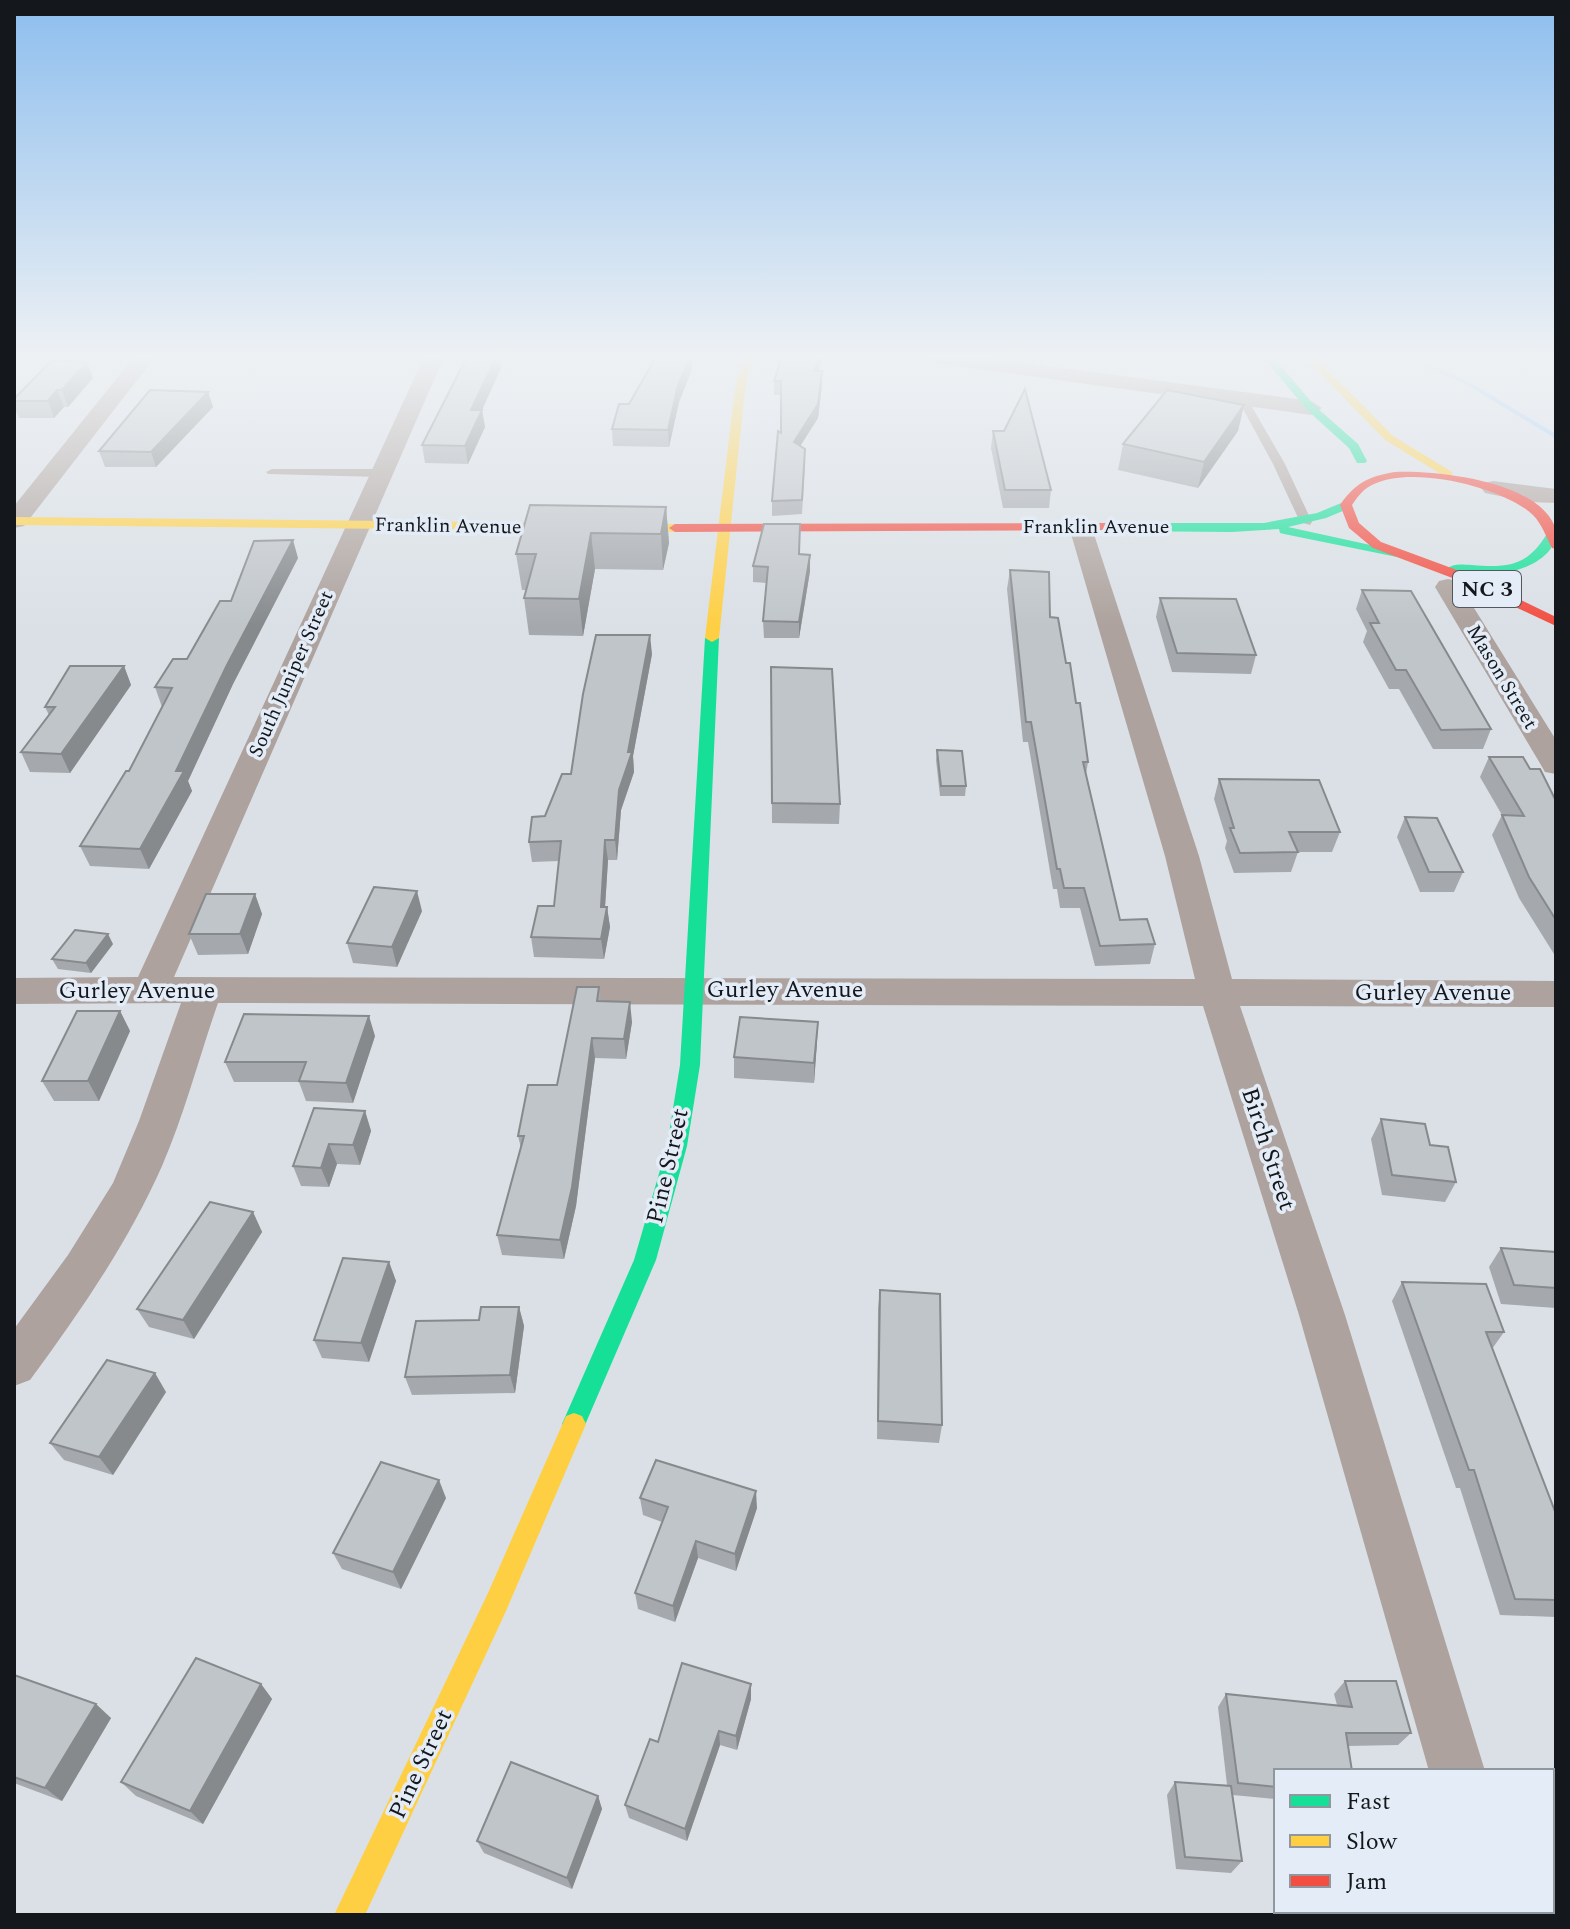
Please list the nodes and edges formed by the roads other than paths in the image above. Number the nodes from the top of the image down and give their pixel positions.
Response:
1 (73, 447) edge
2 (392, 447) edge
3 (733, 447) edge
4 (1269, 447) edge
5 (1354, 447) edge
6 (1398, 447) edge
7 (272, 472) dead end
8 (380, 473) junction
9 (1465, 481) junction
10 (1493, 488) junction
11 (1356, 489) junction
12 (1556, 496) edge
13 (1346, 505) junction
14 (14, 521) edge
15 (1306, 522) junction
16 (358, 525) junction
17 (1081, 527) junction
18 (1266, 527) junction
19 (724, 528) junction
20 (1553, 529) edge
21 (1409, 558) junction
22 (1448, 587) dead end
23 (1556, 622) edge
24 (1556, 765) edge
25 (150, 990) junction
26 (694, 990) junction
27 (14, 991) edge
28 (204, 991) junction
29 (1217, 993) junction
30 (1556, 994) edge
31 (14, 1365) edge
32 (1456, 1769) edge
33 (349, 1915) edge

1 - 14 street
2 - 8 street, South Juniper Street
3 - 19 street, Pine Street
4 - 15 lane
5 - 11 street
6 - 9 street
7 - 8 lane
8 - 16 street, South Juniper Street
9 - 10 street
9 - 11 street
10 - 12 street
10 - 20 street
11 - 13 street
13 - 15 street, Franklin Avenue
13 - 21 street
14 - 16 street, Franklin Avenue
15 - 18 street, Franklin Avenue
16 - 19 street, Franklin Avenue
16 - 25 street, South Juniper Street
17 - 18 street, Franklin Avenue
17 - 19 street, Franklin Avenue
17 - 29 street, Birch Street
18 - 21 street, Franklin Avenue
19 - 26 street, Pine Street
20 - 21 street
21 - 23 street, NC 3
22 - 24 street, Mason Street
25 - 27 street, Gurley Avenue
25 - 28 street, Gurley Avenue
26 - 28 street, Gurley Avenue
26 - 29 street, Gurley Avenue
26 - 33 street, Pine Street
28 - 31 street
29 - 30 street, Gurley Avenue
29 - 32 street, Birch Street

